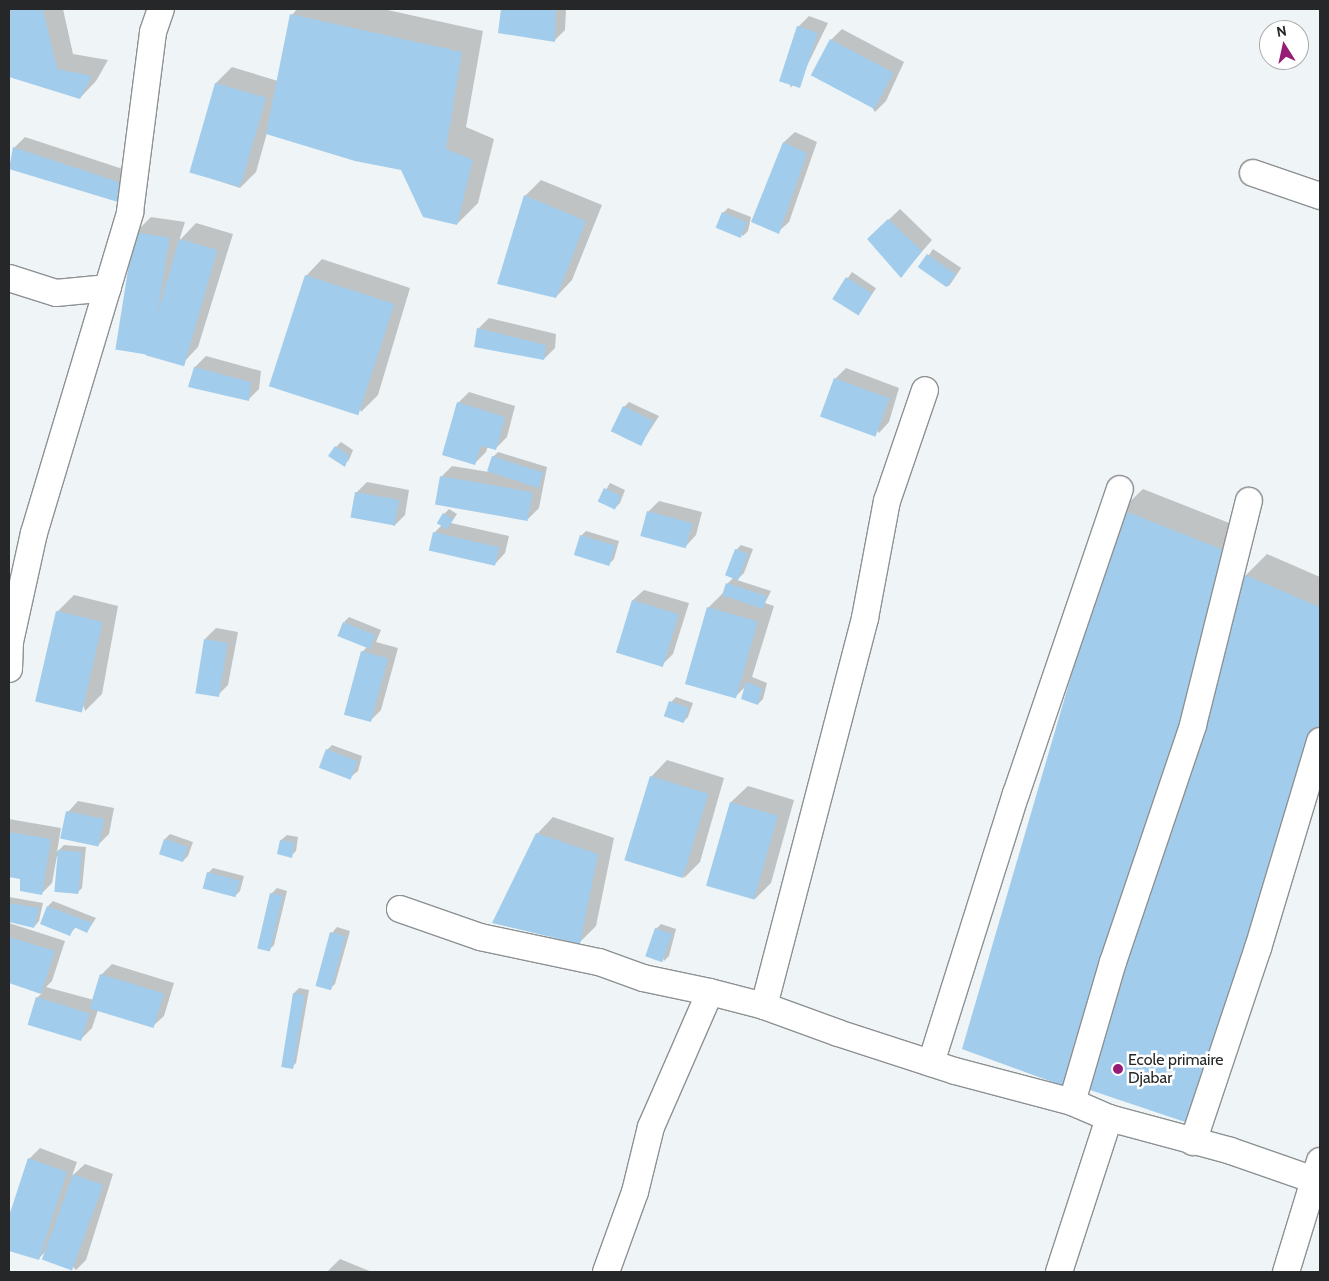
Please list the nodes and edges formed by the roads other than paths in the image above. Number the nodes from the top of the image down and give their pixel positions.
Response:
1 (161, 9) edge
2 (1253, 173) dead end
3 (1320, 196) edge
4 (9, 278) edge
5 (108, 288) junction
6 (925, 390) dead end
7 (1120, 489) dead end
8 (1249, 501) dead end
9 (9, 669) edge
10 (1320, 741) edge
11 (400, 910) dead end
12 (710, 992) junction
13 (764, 1006) junction
14 (931, 1063) junction
15 (1072, 1102) junction
16 (1109, 1118) junction
17 (1192, 1142) junction
18 (1318, 1175) edge
19 (606, 1272) edge
20 (1059, 1272) edge
21 (1286, 1272) edge

1 - 5 street
2 - 3 street
4 - 5 street
5 - 9 street
6 - 13 street
7 - 14 street
8 - 15 street
10 - 17 street
11 - 12 street
12 - 13 street
12 - 19 street
13 - 14 street
14 - 15 street
15 - 16 street
16 - 17 street
16 - 20 street
17 - 18 street
18 - 21 street

